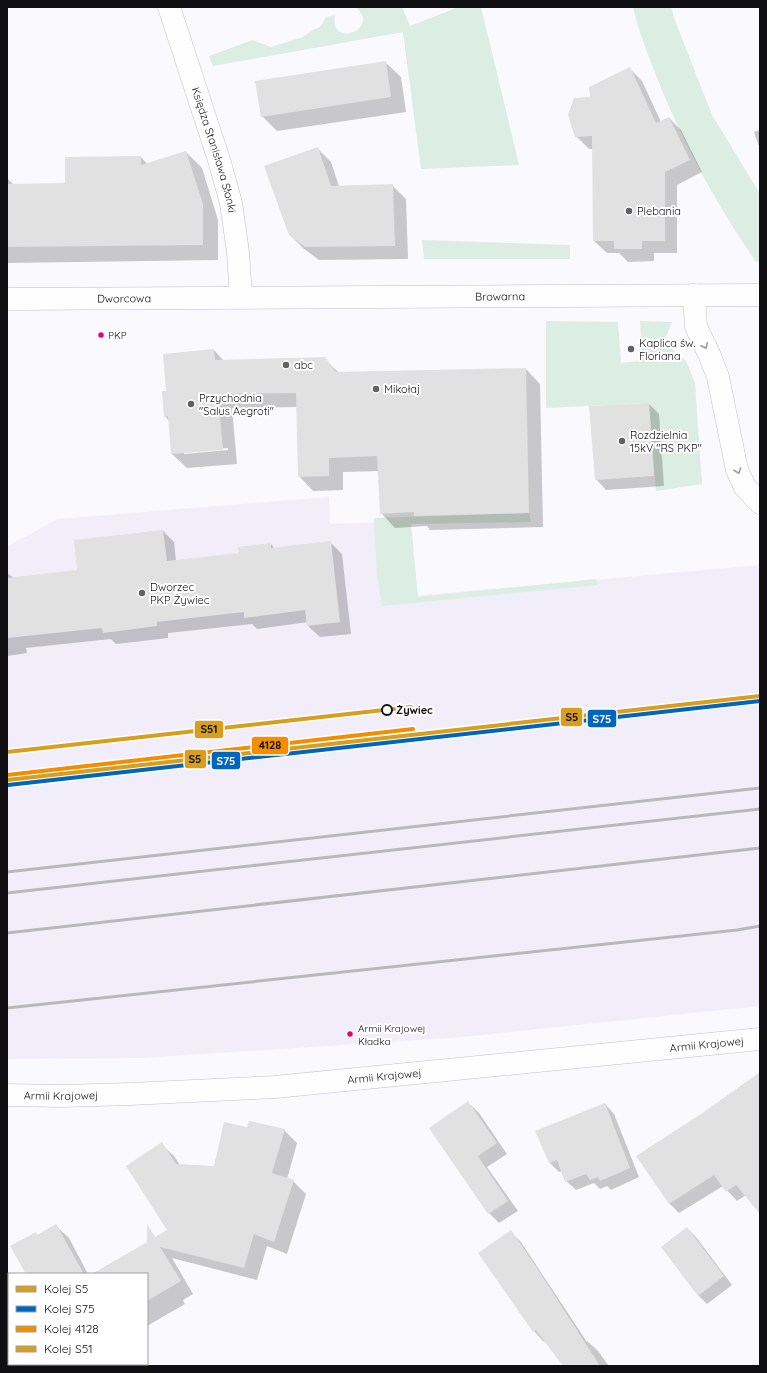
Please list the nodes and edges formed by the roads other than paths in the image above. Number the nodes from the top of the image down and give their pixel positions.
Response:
1 (169, 7) edge
2 (760, 294) edge
3 (694, 295) junction
4 (241, 297) junction
5 (7, 299) edge
6 (760, 503) edge
7 (760, 1040) edge
8 (7, 1095) edge

1 - 4 street, Księdza Stanisława Słonki
2 - 3 street, Browarna
3 - 4 street, Browarna
3 -> 6 street
4 - 5 street, Dworcowa
7 - 8 street, Armii Krajowej

